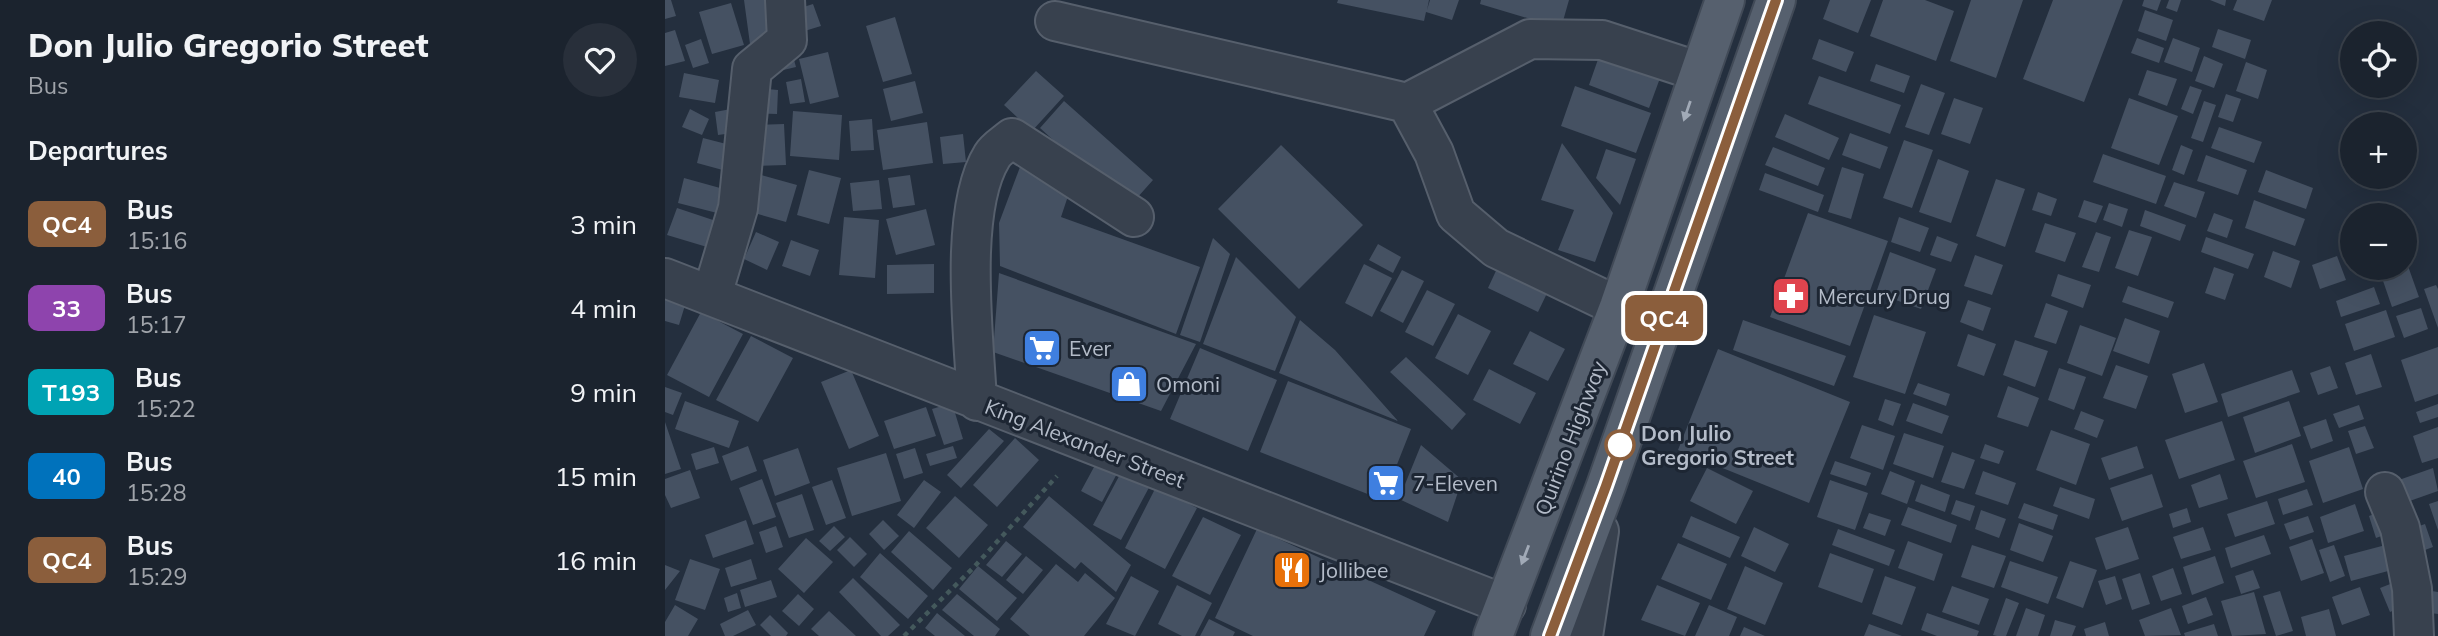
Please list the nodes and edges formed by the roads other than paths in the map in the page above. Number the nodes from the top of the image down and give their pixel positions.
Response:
1 (785, 0) edge
2 (1725, 0) edge
3 (1776, 0) edge
4 (1055, 21) dead end
5 (1700, 72) junction
6 (1407, 103) junction
7 (1135, 217) dead end
8 (665, 278) edge
9 (712, 295) junction
10 (1619, 307) junction
11 (977, 401) junction
12 (1606, 486) junction
13 (2385, 492) dead end
14 (1499, 621) edge
15 (1550, 636) edge
16 (1583, 636) edge
17 (2414, 636) edge

1 - 9 street
2 - 5 main road, Quirino Highway
3 - 12 main road
4 - 6 street
5 - 6 street
5 -> 10 main road, Quirino Highway
6 - 10 street
7 - 11 street
8 - 9 street, King Alexander Street
9 - 11 street, King Alexander Street
10 -> 14 main road, Quirino Highway
11 - 14 street, King Alexander Street
12 - 15 main road
12 - 16 street
13 - 17 street

